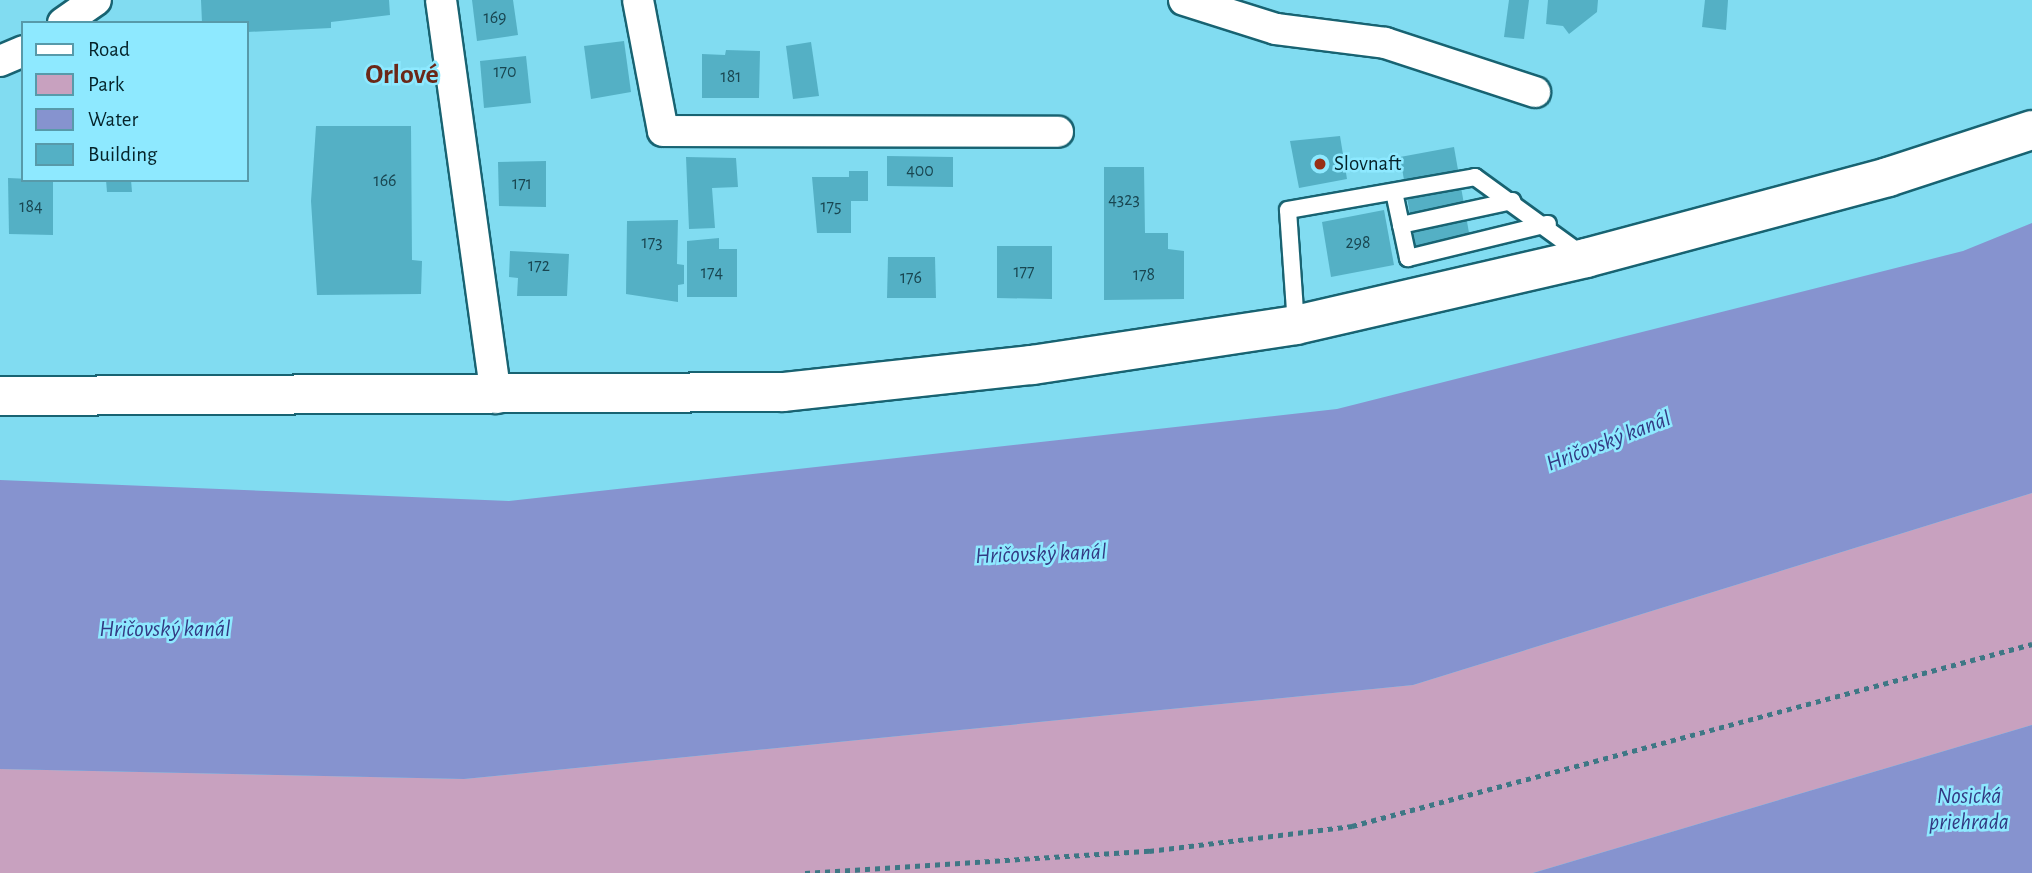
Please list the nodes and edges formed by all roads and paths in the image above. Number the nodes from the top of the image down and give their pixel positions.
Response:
1 (96, 0) edge
2 (441, 0) edge
3 (638, 0) edge
4 (1184, 0) edge
5 (66, 21) edge
6 (21, 52) edge
7 (0, 61) edge
8 (1535, 92) dead end
9 (2032, 130) edge
10 (1058, 132) dead end
11 (1394, 192) junction
12 (1512, 201) junction
13 (1548, 224) junction
14 (1401, 225) junction
15 (1586, 258) junction
16 (1296, 325) junction
17 (0, 396) edge
18 (496, 398) junction
19 (2032, 644) edge
20 (805, 873) edge

1 - 5 street
2 - 18 street
3 - 10 street
4 - 8 street
6 - 7 street
9 - 15 main road
11 - 12 lane
11 - 14 lane
11 - 16 lane
12 - 13 lane
12 - 14 lane
13 - 14 lane
13 - 15 lane
15 - 16 main road
16 - 18 main road
17 - 18 main road
19 - 20 path

